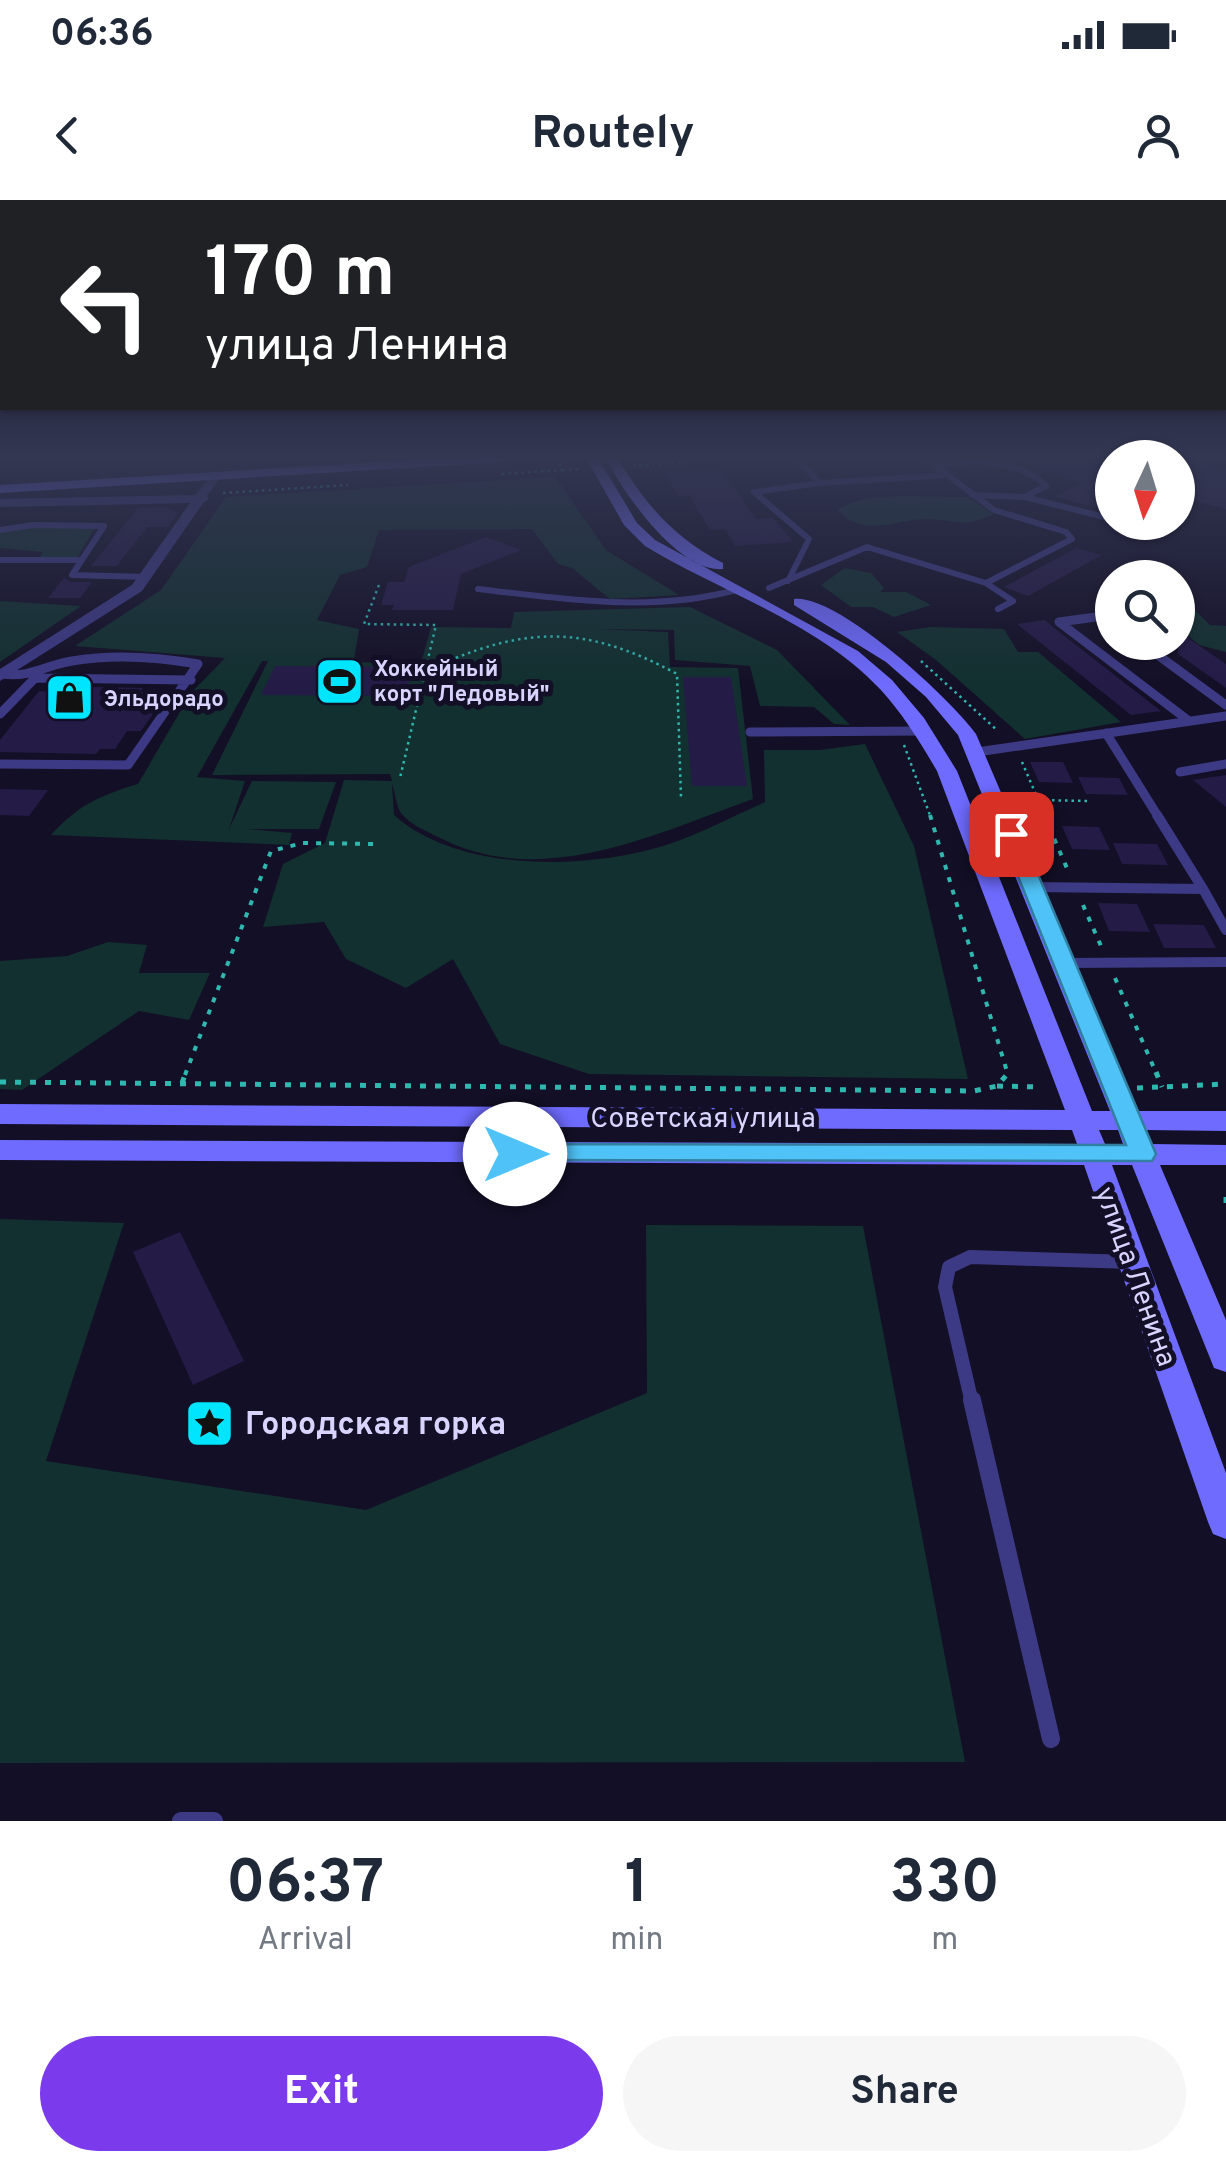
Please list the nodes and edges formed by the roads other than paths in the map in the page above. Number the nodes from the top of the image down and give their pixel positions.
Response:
1 (99, 534) edge
2 (179, 534) edge
3 (644, 534) edge
4 (666, 534) edge
5 (804, 534) edge
6 (1065, 534) edge
7 (0, 560) edge
8 (80, 560) junction
9 (699, 565) junction
10 (148, 577) junction
11 (778, 584) junction
12 (986, 584) junction
13 (478, 588) dead end
14 (736, 590) junction
15 (998, 609) dead end
16 (1095, 617) edge
17 (1095, 649) edge
18 (1109, 660) edge
19 (1164, 660) edge
20 (2, 675) edge
21 (35, 678) junction
22 (191, 680) junction
23 (1226, 706) edge
24 (0, 714) edge
25 (1226, 716) edge
26 (1189, 721) junction
27 (925, 731) junction
28 (750, 732) dead end
29 (1106, 734) junction
30 (976, 752) junction
31 (0, 764) edge
32 (1226, 764) edge
33 (1180, 772) dead end
34 (961, 806) junction
35 (1000, 807) junction
36 (1033, 887) junction
37 (1202, 889) junction
38 (1226, 930) edge
39 (1064, 962) junction
40 (1226, 962) edge
41 (0, 1114) edge
42 (1081, 1120) junction
43 (1130, 1120) junction
44 (1226, 1121) edge
45 (0, 1150) edge
46 (1093, 1154) junction
47 (1143, 1154) junction
48 (1226, 1155) edge
49 (1132, 1262) junction
50 (1226, 1358) edge
51 (1226, 1522) edge
52 (1051, 1739) dead end
53 (182, 1821) edge
54 (214, 1821) edge

1 - 8 lane
2 - 10 street
3 - 9 street, улица Ленина
4 - 9 street, улица Ленина
5 - 11 lane
6 - 12 lane
7 - 8 lane
8 - 10 lane
9 - 11 street, улица Ленина
9 - 14 street, улица Ленина
10 - 20 street
11 - 12 lane
11 - 30 street, улица Ленина
12 - 15 lane
13 - 14 lane
14 - 27 street, улица Ленина
16 - 17 lane
18 - 26 lane
19 - 23 lane
20 - 21 lane
21 - 22 lane
21 - 22 lane
21 - 24 lane
22 - 31 lane
25 - 26 lane
26 - 29 lane
27 - 28 lane
27 - 34 street, улица Ленина
29 - 30 lane
29 - 37 lane
30 - 35 street, улица Ленина
32 - 33 lane
34 - 35 street
34 - 42 street, улица Ленина
35 - 36 street, улица Ленина
36 - 37 lane
36 - 39 street, улица Ленина
37 - 38 lane
39 - 40 lane
39 - 43 street, улица Ленина
41 - 42 street, Советская улица
42 - 43 street, Советская улица
42 - 46 street, улица Ленина
43 - 44 street, Советская улица
43 - 47 street, улица Ленина
45 - 46 street, Советская улица
46 - 47 street, Советская улица
46 - 49 street, улица Ленина
47 - 48 street, Советская улица
47 - 50 street, улица Ленина
49 - 51 street, улица Ленина
49 - 52 lane
53 - 54 lane

